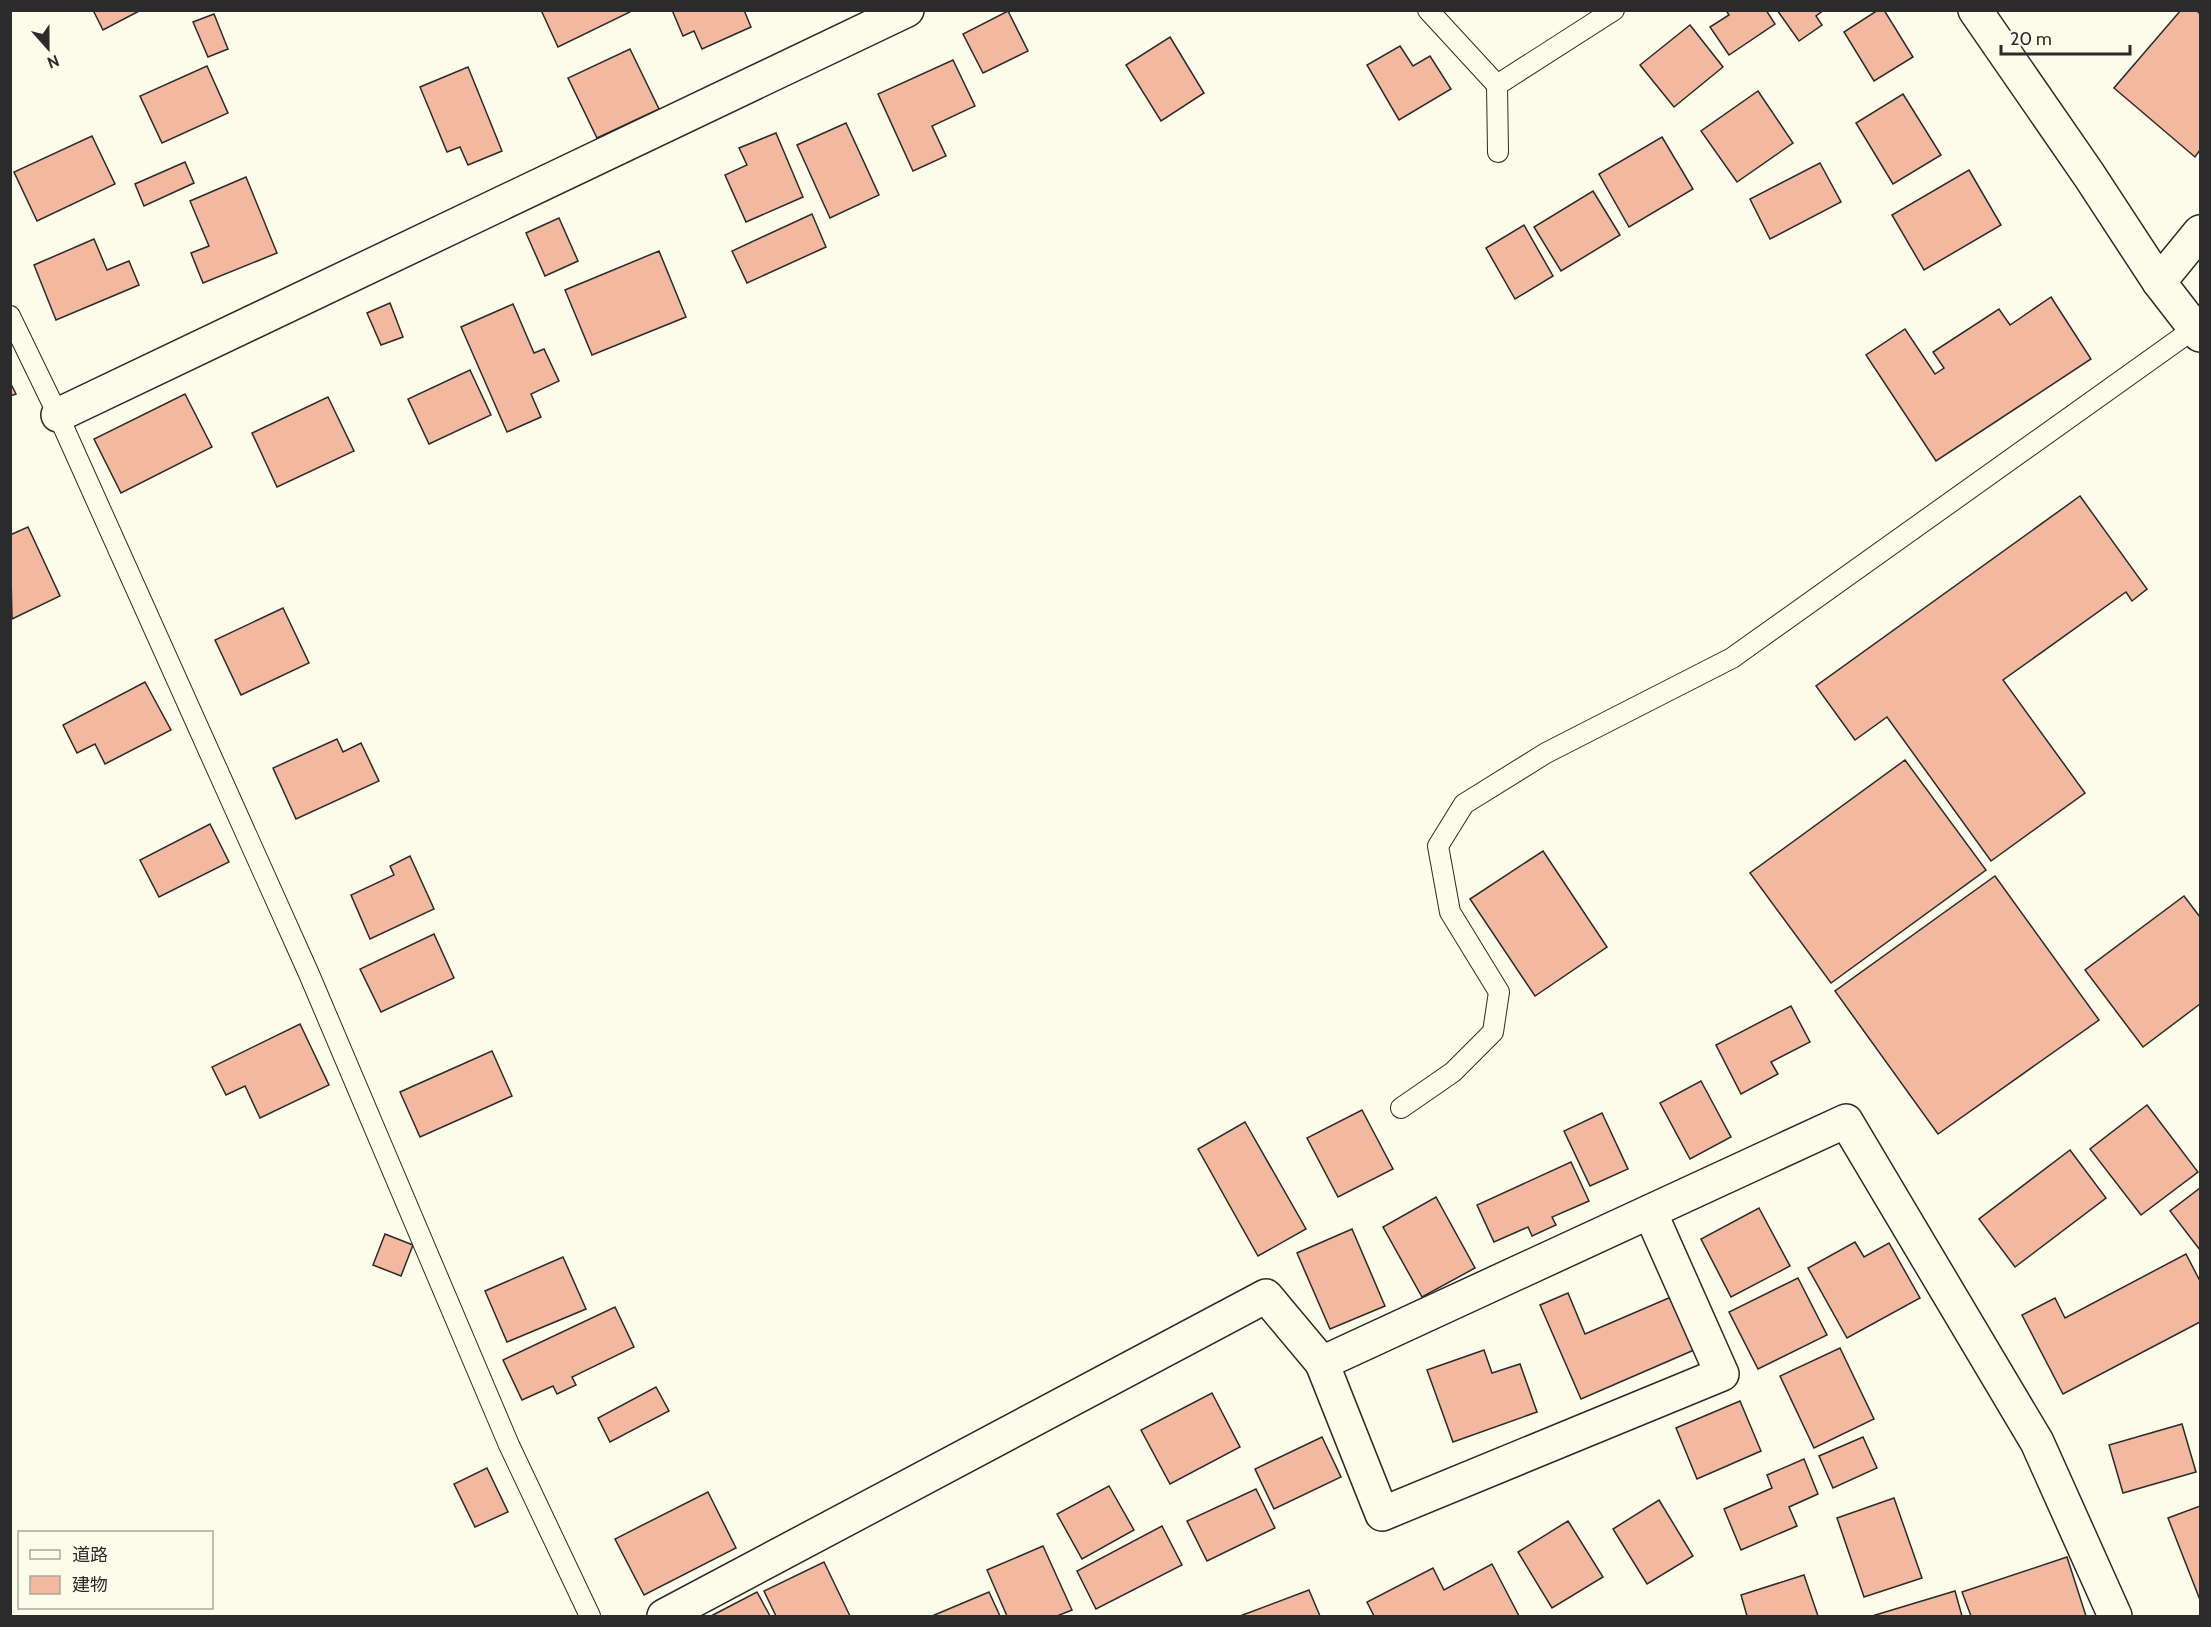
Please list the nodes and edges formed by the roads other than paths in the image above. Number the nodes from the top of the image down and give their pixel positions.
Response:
1 (907, 10) edge
2 (1428, 10) edge
3 (1614, 10) edge
4 (1975, 10) edge
5 (1497, 85) junction
6 (1498, 152) dead end
7 (2200, 232) edge
8 (2159, 282) junction
9 (10, 316) edge
10 (2198, 331) edge
11 (58, 415) junction
12 (1401, 1108) dead end
13 (1650, 1212) junction
14 (1322, 1363) junction
15 (591, 1617) edge
16 (664, 1617) edge
17 (2115, 1617) edge

1 - 11 street
2 - 5 lane
3 - 5 lane
4 - 8 street
5 - 6 lane
7 - 8 street
8 - 10 street
9 - 11 lane
10 - 12 lane
11 - 15 lane
13 - 14 street
13 - 14 street
13 - 17 street
14 - 16 street

